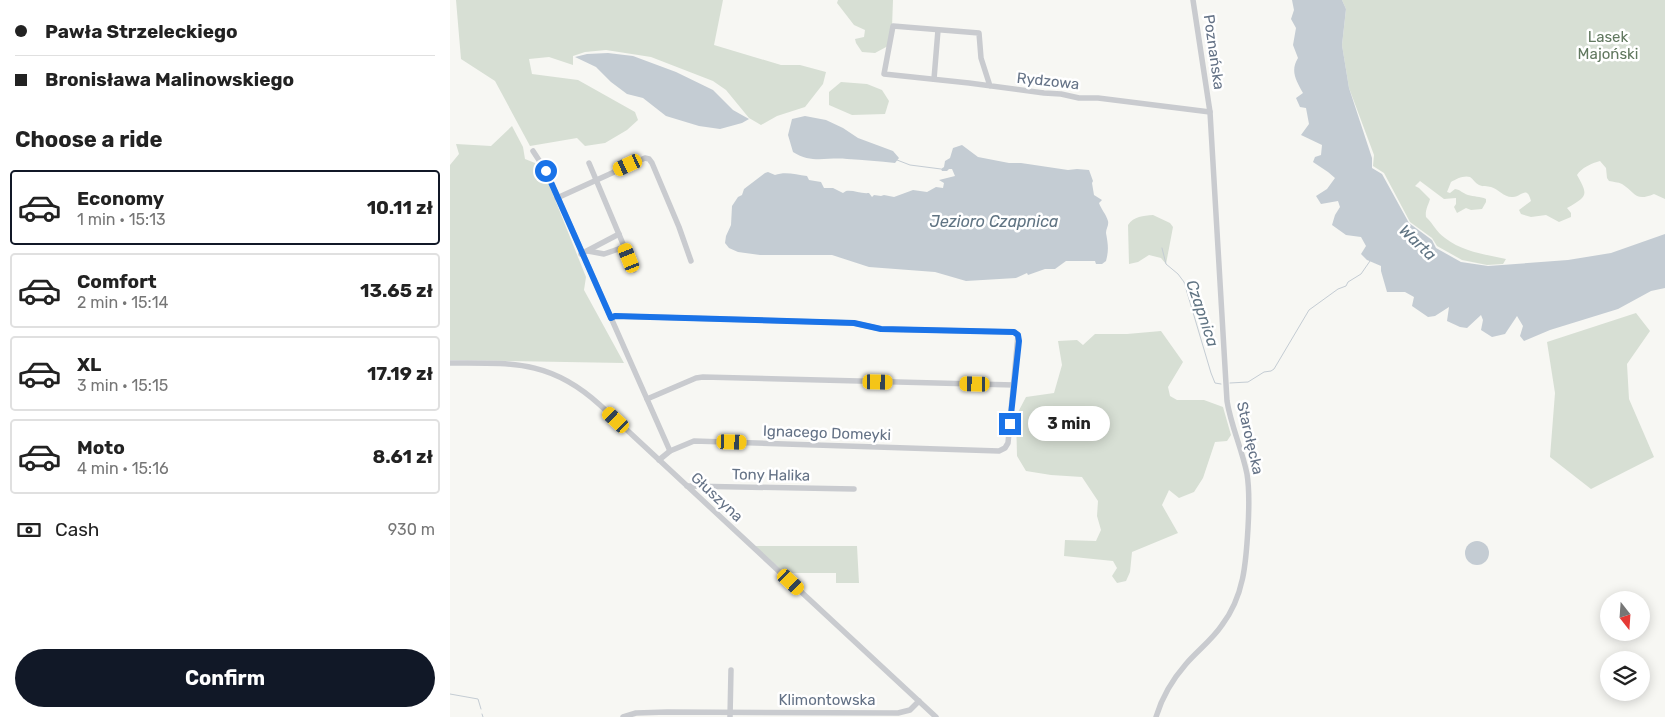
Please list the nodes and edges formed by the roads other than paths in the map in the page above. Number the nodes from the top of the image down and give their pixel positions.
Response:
1 (1193, 0) edge
2 (938, 30) junction
3 (934, 76) junction
4 (989, 83) junction
5 (1209, 110) junction
6 (533, 151) dead end
7 (589, 162) dead end
8 (596, 180) junction
9 (557, 198) junction
10 (619, 234) junction
11 (624, 247) junction
12 (588, 251) junction
13 (581, 254) junction
14 (691, 261) dead end
15 (634, 270) dead end
16 (611, 318) junction
17 (450, 363) edge
18 (1014, 385) junction
19 (647, 399) junction
20 (670, 451) junction
21 (659, 460) junction
22 (687, 486) junction
23 (854, 489) dead end
24 (731, 670) dead end
25 (919, 701) junction
26 (730, 714) edge
27 (870, 715) edge
28 (623, 717) edge
29 (936, 717) edge
30 (1156, 717) edge

1 - 5 street, Poznańska
2 - 3 street
2 - 3 street, Rydzowa
2 - 4 street
3 - 4 street, Rydzowa
4 - 5 street, Rydzowa
5 - 30 street, Starołęcka
6 - 9 street
7 - 8 street
8 - 9 street
8 - 10 street
8 - 14 street
9 - 13 street
10 - 11 street
10 - 12 street
11 - 12 street
11 - 15 street
12 - 13 street
13 - 16 street
16 - 18 street
16 - 19 street
17 - 21 street, Głuszyna
18 - 19 street
18 - 20 street, Ignacego Domeyki
19 - 20 street
20 - 21 street, Ignacego Domeyki
21 - 22 street, Głuszyna
22 - 23 street, Tony Halika
22 - 25 street, Głuszyna
24 - 26 street
25 - 27 street, Klimontowska
25 - 29 street, Głuszyna
26 - 27 street, Klimontowska
26 - 28 street, Klimontowska

